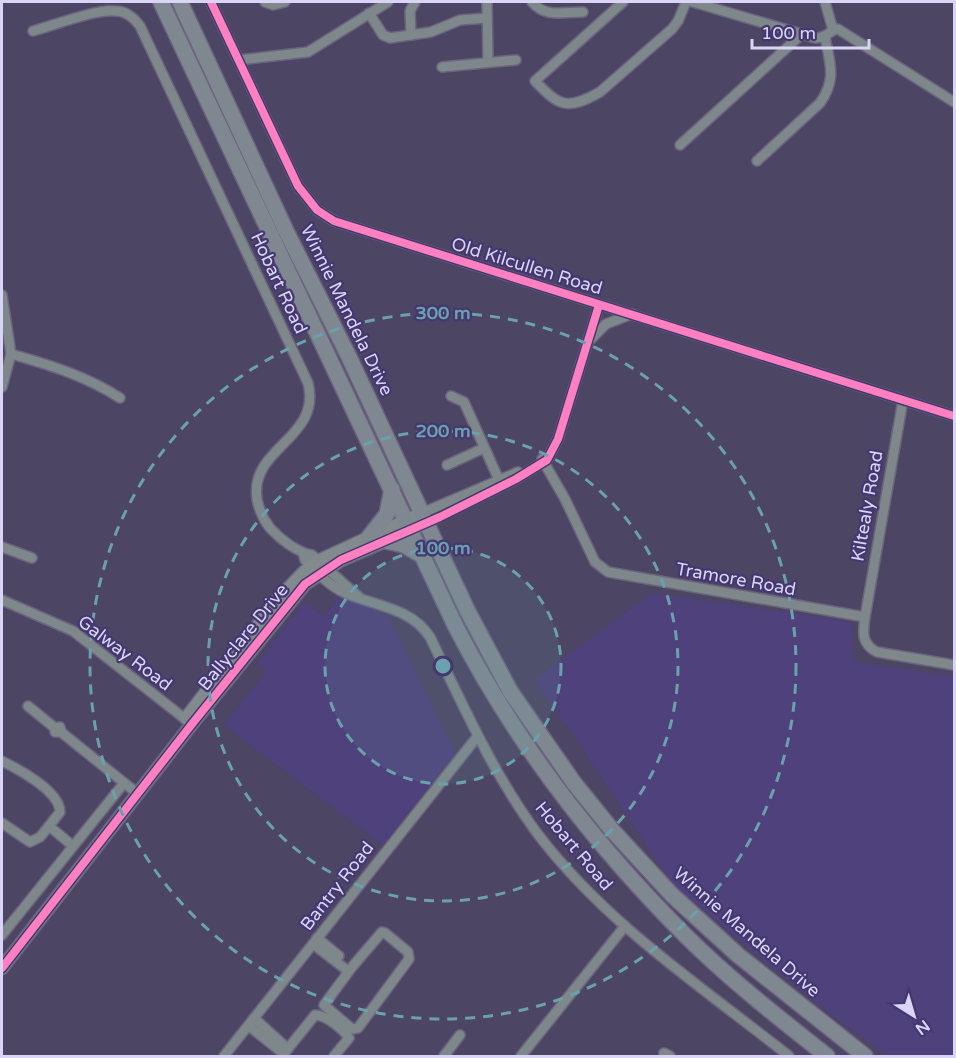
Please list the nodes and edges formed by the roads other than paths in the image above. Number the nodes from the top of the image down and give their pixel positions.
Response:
1 (161, 2) edge
2 (180, 2) edge
3 (211, 2) edge
4 (265, 2) edge
5 (285, 2) edge
6 (388, 2) edge
7 (415, 2) edge
8 (487, 2) edge
9 (532, 2) edge
10 (623, 2) edge
11 (686, 2) edge
12 (693, 2) edge
13 (825, 2) edge
14 (583, 12) dead end
15 (369, 13) junction
16 (487, 18) junction
17 (833, 30) junction
18 (33, 31) dead end
19 (802, 34) junction
20 (411, 35) junction
21 (825, 37) junction
22 (238, 60) junction
23 (516, 60) dead end
24 (488, 62) junction
25 (442, 67) dead end
26 (954, 102) edge
27 (680, 146) dead end
28 (757, 161) dead end
29 (2, 295) edge
30 (599, 305) junction
31 (632, 314) junction
32 (588, 344) junction
33 (11, 354) junction
34 (2, 387) edge
35 (451, 396) dead end
36 (120, 398) dead end
37 (903, 400) junction
38 (954, 416) edge
39 (484, 448) junction
40 (543, 461) junction
41 (447, 465) dead end
42 (499, 480) junction
43 (392, 489) junction
44 (424, 518) junction
45 (409, 525) junction
46 (369, 537) junction
47 (386, 541) junction
48 (2, 547) edge
49 (423, 556) junction
50 (32, 558) dead end
51 (319, 567) junction
52 (2, 600) edge
53 (865, 617) junction
54 (954, 665) edge
55 (28, 706) dead end
56 (189, 721) junction
57 (477, 737) junction
58 (2, 761) edge
59 (132, 789) junction
60 (2, 823) edge
61 (49, 826) junction
62 (73, 846) junction
63 (625, 926) junction
64 (2, 935) edge
65 (315, 941) junction
66 (2, 955) edge
67 (2, 968) edge
68 (350, 969) junction
69 (251, 1022) junction
70 (460, 1035) dead end
71 (285, 1053) edge
72 (783, 1054) edge
73 (225, 1056) edge
74 (334, 1056) edge
75 (444, 1056) edge
76 (521, 1056) edge
77 (827, 1056) edge
78 (865, 1056) edge

1 - 43 main road, Winnie Mandela Drive
2 - 44 main road, Winnie Mandela Drive
3 - 22 street, Old Kilcullen Road
4 - 5 street
6 - 15 street
7 - 20 street
8 - 16 street
9 - 14 street
10 - 11 street
12 - 19 street
13 - 17 street
15 - 20 street
15 - 22 street
16 - 20 street
16 - 24 street
17 - 21 street
17 - 26 street
18 - 51 street, Hobart Road
19 - 21 street
19 - 27 street
21 - 28 street
22 - 30 street, Old Kilcullen Road
23 - 24 street
24 - 25 street
29 - 33 street
30 - 31 street, Old Kilcullen Road
30 - 32 street, Ballyclare Drive
31 - 32 street
31 - 37 street, Old Kilcullen Road
32 - 40 street, Ballyclare Drive
33 - 34 street
33 - 36 street
35 - 39 street
37 - 38 street, Old Kilcullen Road
37 - 53 street, Kiltealy Road
39 - 41 street
39 - 42 street
40 - 42 street, Ballyclare Drive
40 - 44 street, Ballyclare Drive
40 - 53 street, Tramore Road
42 - 44 street, Ballyclare Drive
43 - 45 main road, Winnie Mandela Drive
43 - 46 main road
44 - 45 street, Ballyclare Drive
44 - 78 main road, Winnie Mandela Drive
45 - 46 street, Ballyclare Drive
45 - 47 street, Ballyclare Drive
45 - 49 main road, Winnie Mandela Drive
46 - 51 street, Ballyclare Drive
47 - 49 main road
47 - 51 street, Ballyclare Drive
48 - 50 street
49 - 77 main road, Winnie Mandela Drive
51 - 56 street, Ballyclare Drive
51 - 57 street, Hobart Road
52 - 56 street, Galway Road
53 - 54 street, Kiltealy Road
55 - 59 street
56 - 59 street, Ballyclare Drive
57 - 63 street, Hobart Road
57 - 65 street, Bantry Road
58 - 61 street
59 - 62 street
59 - 66 street, Ballyclare Drive
59 - 67 street, Ballyclare Drive
60 - 61 street
61 - 62 street
62 - 64 street
63 - 72 street, Hobart Road
63 - 76 street
65 - 68 street
65 - 69 street, Bantry Road
68 - 68 street
69 - 71 street
69 - 73 street, Bantry Road
70 - 75 street
71 - 74 street

